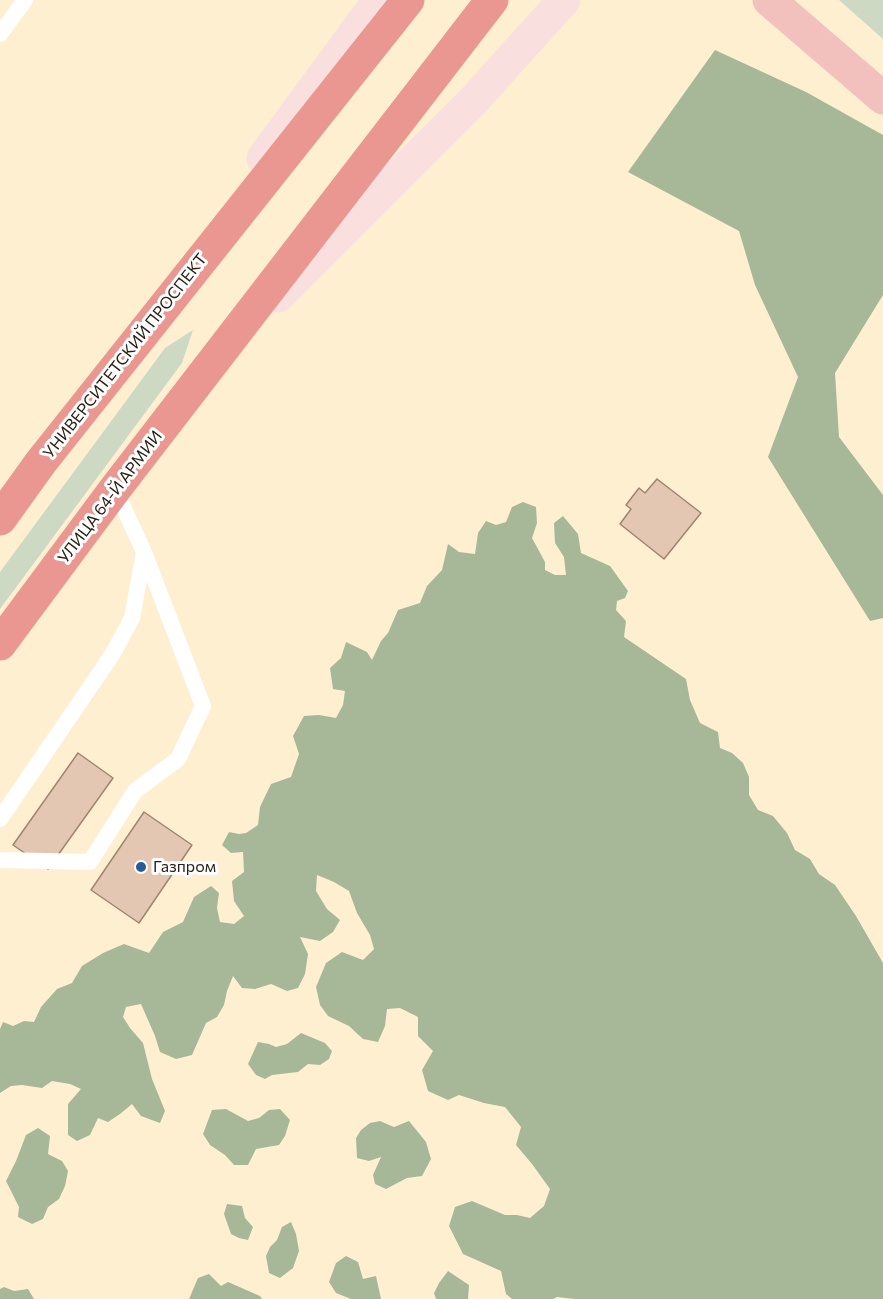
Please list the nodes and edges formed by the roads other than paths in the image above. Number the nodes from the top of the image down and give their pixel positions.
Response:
1 (25, 0) edge
2 (379, 0) edge
3 (408, 0) edge
4 (492, 0) edge
5 (564, 0) edge
6 (769, 0) edge
7 (0, 34) edge
8 (883, 98) edge
9 (221, 352) junction
10 (41, 462) junction
11 (115, 489) junction
12 (0, 519) edge
13 (144, 552) junction
14 (0, 644) edge
15 (0, 819) edge
16 (0, 860) edge

1 - 7 lane
2 - 10 street, УНИВЕРСИТЕТСКИЙ ПРОСПЕКТ
3 - 10 highway, УНИВЕРСИТЕТСКИЙ ПРОСПЕКТ
4 - 9 highway
5 - 9 street
6 - 8 main road
9 - 11 highway, УЛИЦА 64-Й АРМИИ
10 - 12 highway
11 - 13 lane
11 - 14 highway, УЛИЦА 64-Й АРМИИ
13 - 15 lane
13 - 16 lane

